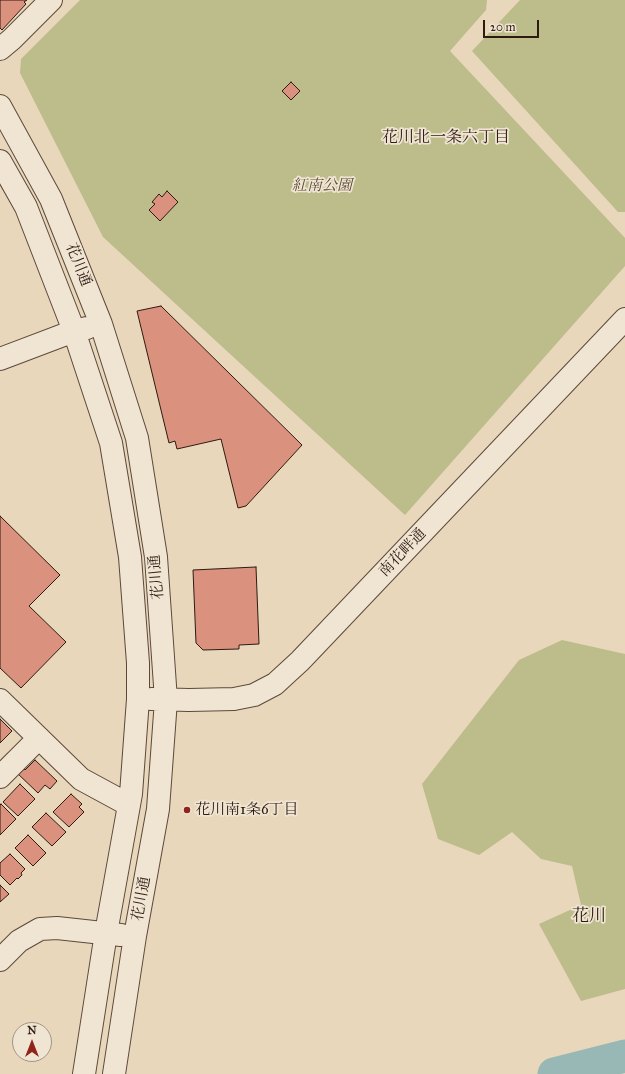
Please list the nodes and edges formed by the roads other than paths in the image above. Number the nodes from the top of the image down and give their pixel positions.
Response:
1 (51, 0) edge
2 (0, 49) edge
3 (0, 106) edge
4 (0, 161) edge
5 (625, 319) edge
6 (101, 324) junction
7 (74, 331) junction
8 (0, 359) edge
9 (138, 699) junction
10 (0, 700) edge
11 (166, 700) junction
12 (39, 738) junction
13 (0, 777) edge
14 (129, 805) junction
15 (106, 933) junction
16 (135, 936) junction
17 (0, 960) edge
18 (84, 1074) edge
19 (114, 1074) edge

1 - 2 street
3 - 6 street, 花川通
4 - 7 street, 花川通
5 - 11 street, 南花畔通
6 - 7 street
6 - 11 street, 花川通
7 - 8 street
7 - 9 street, 花川通
9 - 11 street, 南花畔通
9 - 14 street, 花川通
10 - 12 street
11 - 16 street, 花川通
12 - 13 street
12 - 14 street
14 - 15 street, 花川通
15 - 16 street
15 - 17 street
15 - 18 street, 花川通
16 - 19 street, 花川通

